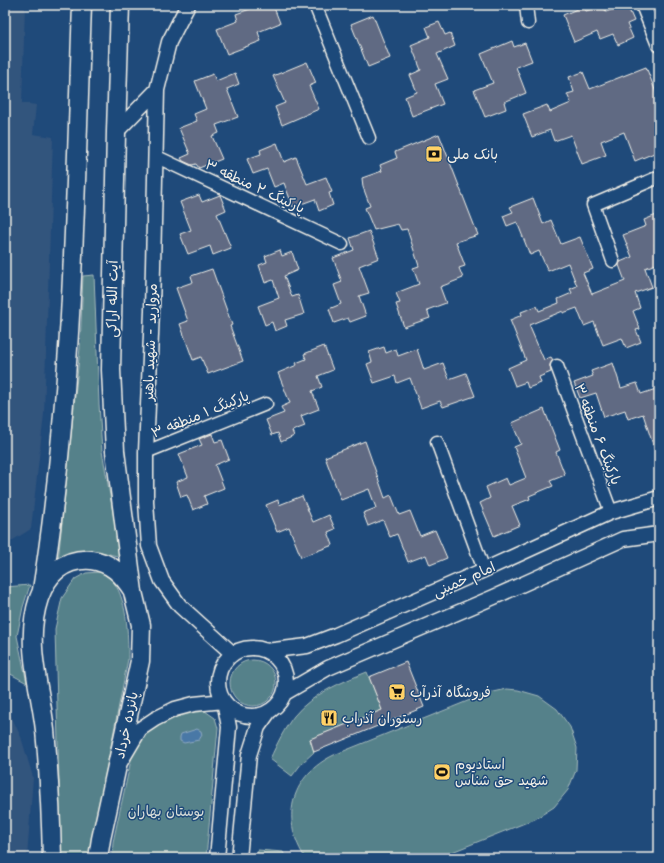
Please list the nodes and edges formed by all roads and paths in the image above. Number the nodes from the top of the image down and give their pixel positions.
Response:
1 (82, 5) edge
2 (120, 5) edge
3 (315, 5) edge
4 (526, 5) edge
5 (643, 5) edge
6 (186, 6) edge
7 (528, 23) dead end
8 (659, 44) edge
9 (157, 90) junction
10 (116, 132) junction
11 (369, 138) dead end
12 (155, 156) junction
13 (659, 177) edge
14 (342, 244) dead end
15 (613, 261) dead end
16 (557, 366) dead end
17 (266, 404) dead end
18 (437, 442) dead end
19 (146, 452) junction
20 (659, 498) edge
21 (611, 512) junction
22 (659, 534) edge
23 (484, 570) junction
24 (42, 590) junction
25 (133, 592) junction
26 (266, 651) junction
27 (233, 654) junction
28 (285, 693) junction
29 (224, 701) junction
30 (268, 713) junction
31 (117, 768) junction
32 (52, 858) edge
33 (98, 858) edge
34 (217, 858) edge
35 (239, 858) edge

1 - 24 main road
2 - 10 main road, آیت الله اراکی
3 - 11 street
4 - 7 street
5 - 8 street
6 - 9 street, مروارید - شهید باهنر
9 - 10 street
9 - 12 street, مروارید - شهید باهنر
10 - 25 main road, آیت الله اراکی
12 - 14 street, پارکینگ ۲ منطقه ۳
12 - 19 street, مروارید - شهید باهنر
13 - 15 street
16 - 21 street, پارکینگ ۶ منطقه ۳
17 - 19 street, پارکینگ ۱ منطقه ۳
18 - 23 street
19 - 27 street, مروارید - شهید باهنر
20 - 21 street, امام خمینی
21 - 23 street, امام خمینی
22 - 28 street, امام خمینی
23 - 26 street, امام خمینی
24 - 25 main road
24 - 32 main road
25 - 31 main road, پانزده خرداد
26 - 27 street
26 - 28 street
27 - 29 street
28 - 30 street
29 - 30 street
29 - 31 street
29 - 34 street
30 - 35 street
31 - 33 main road, پانزده خرداد

